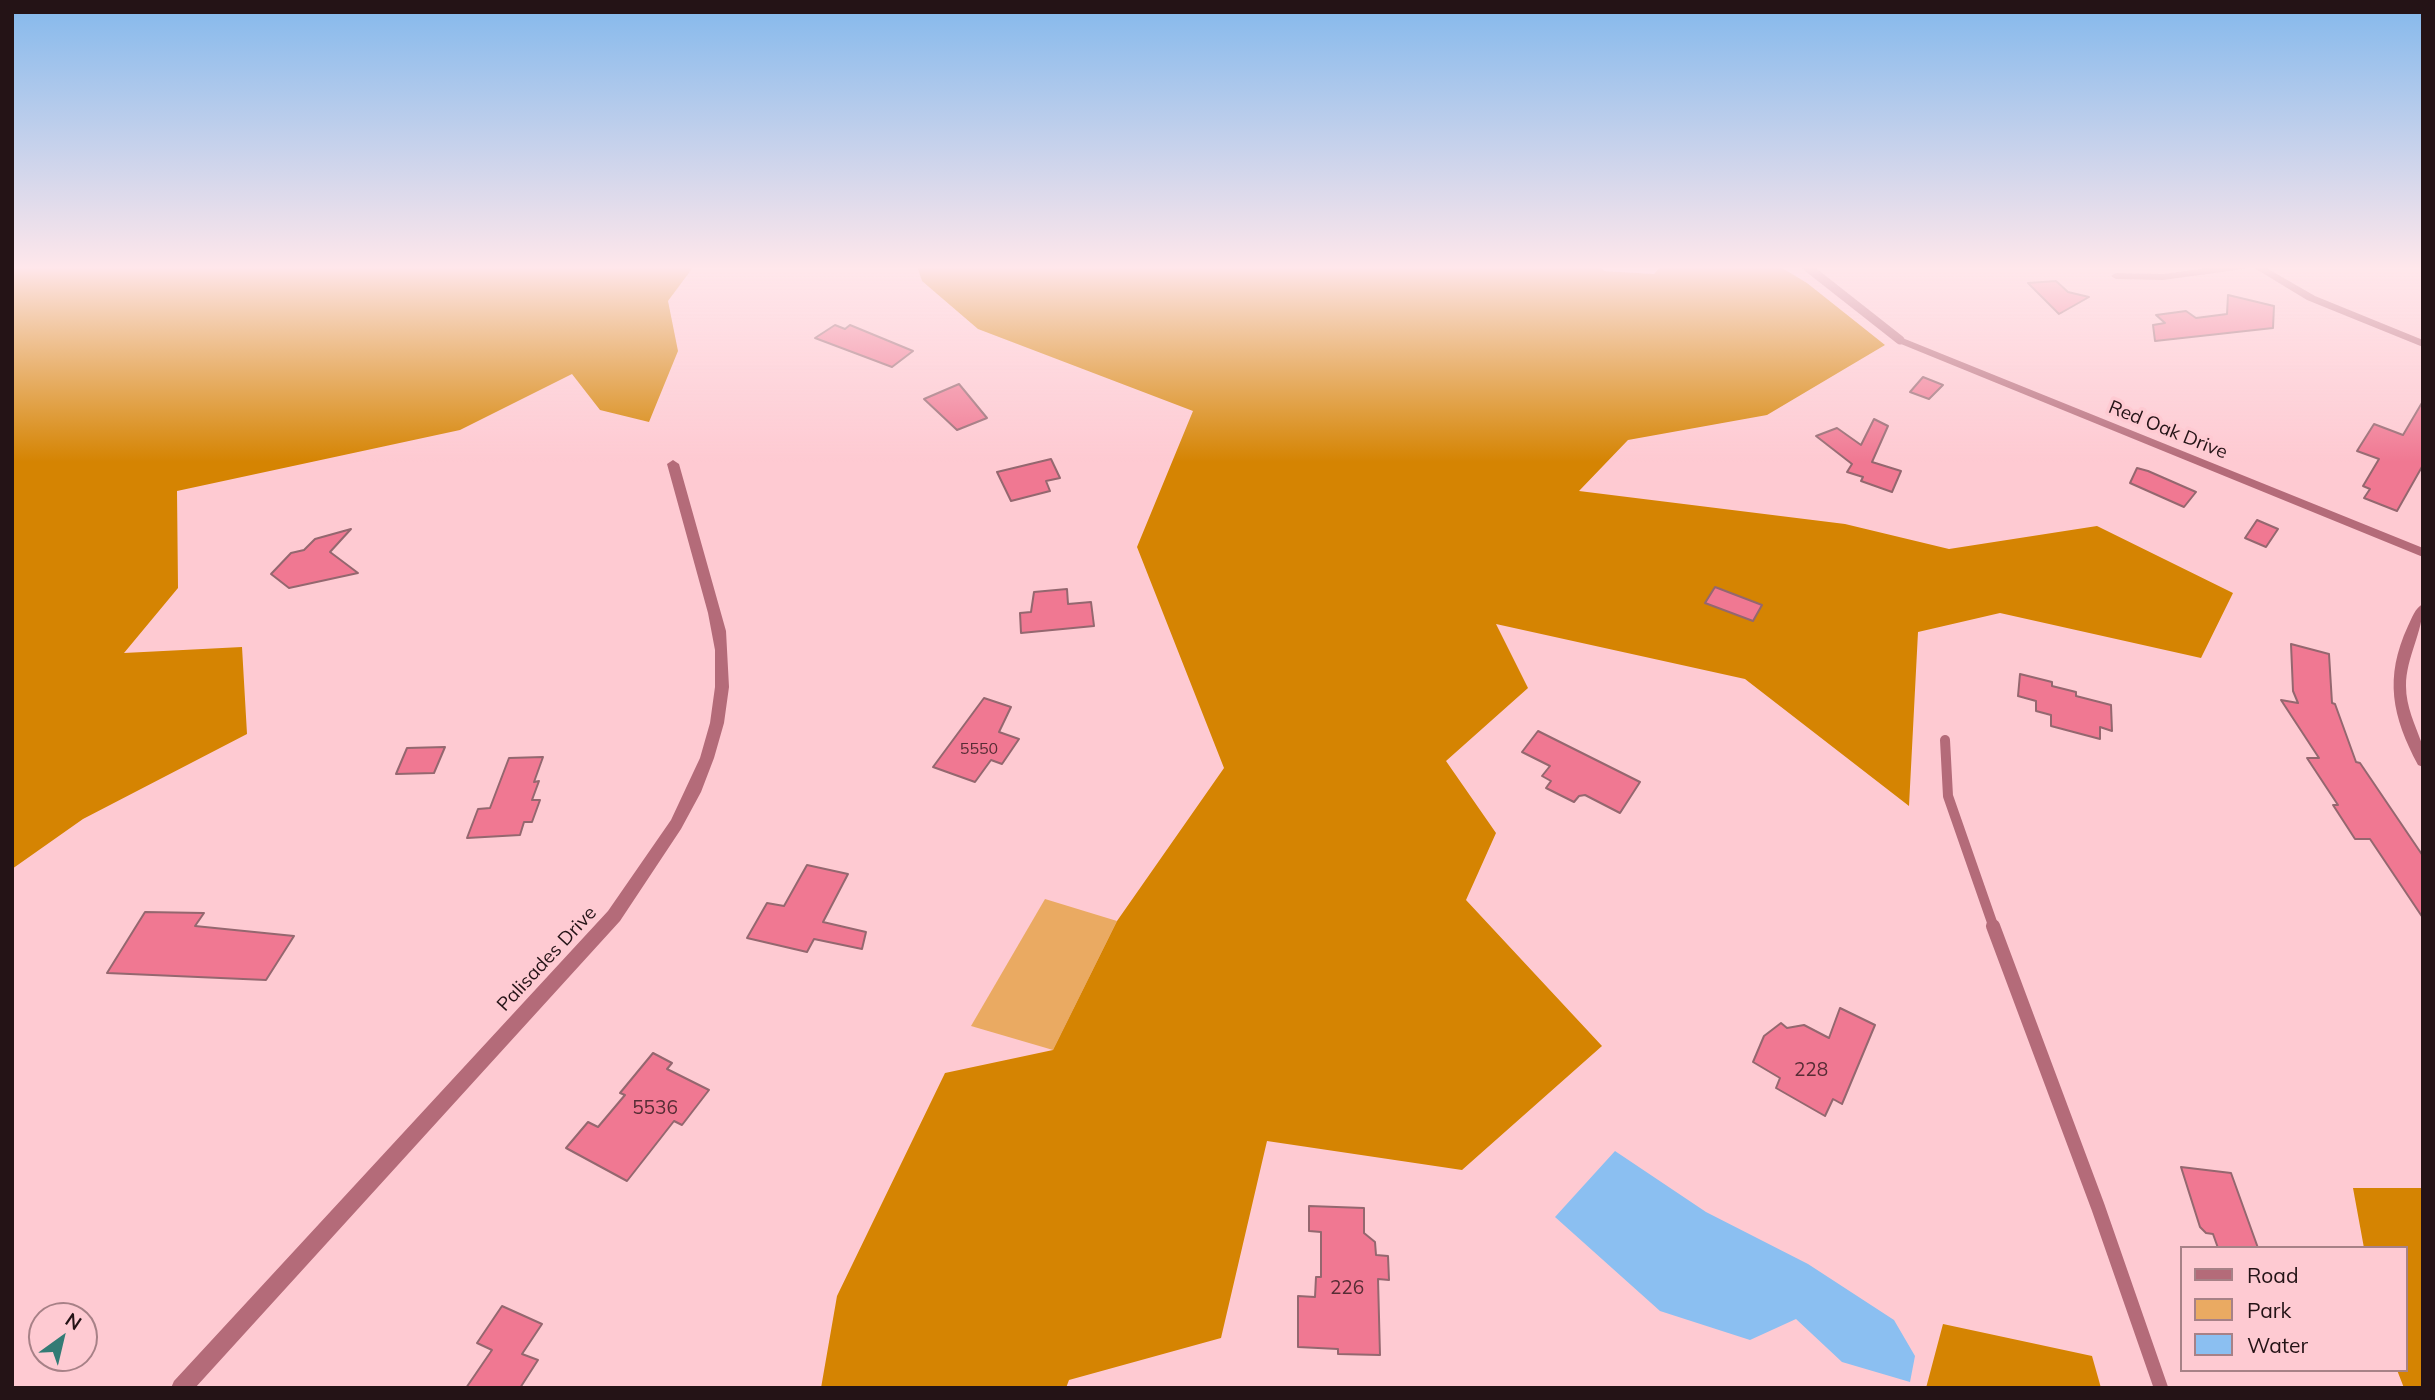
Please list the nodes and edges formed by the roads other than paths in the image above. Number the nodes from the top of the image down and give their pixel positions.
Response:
1 (1889, 331) edge
2 (2391, 331) edge
3 (1900, 340) joint
4 (2423, 344) edge
5 (673, 464) dead end
6 (2423, 553) edge
7 (2423, 608) edge
8 (1945, 740) dead end
9 (2423, 761) edge
10 (181, 1388) edge
11 (2161, 1388) edge

1 - 3 lane
2 - 4 street
3 - 6 street, Red Oak Drive
5 - 10 street, Palisades Drive
7 - 9 street
8 - 11 lane

